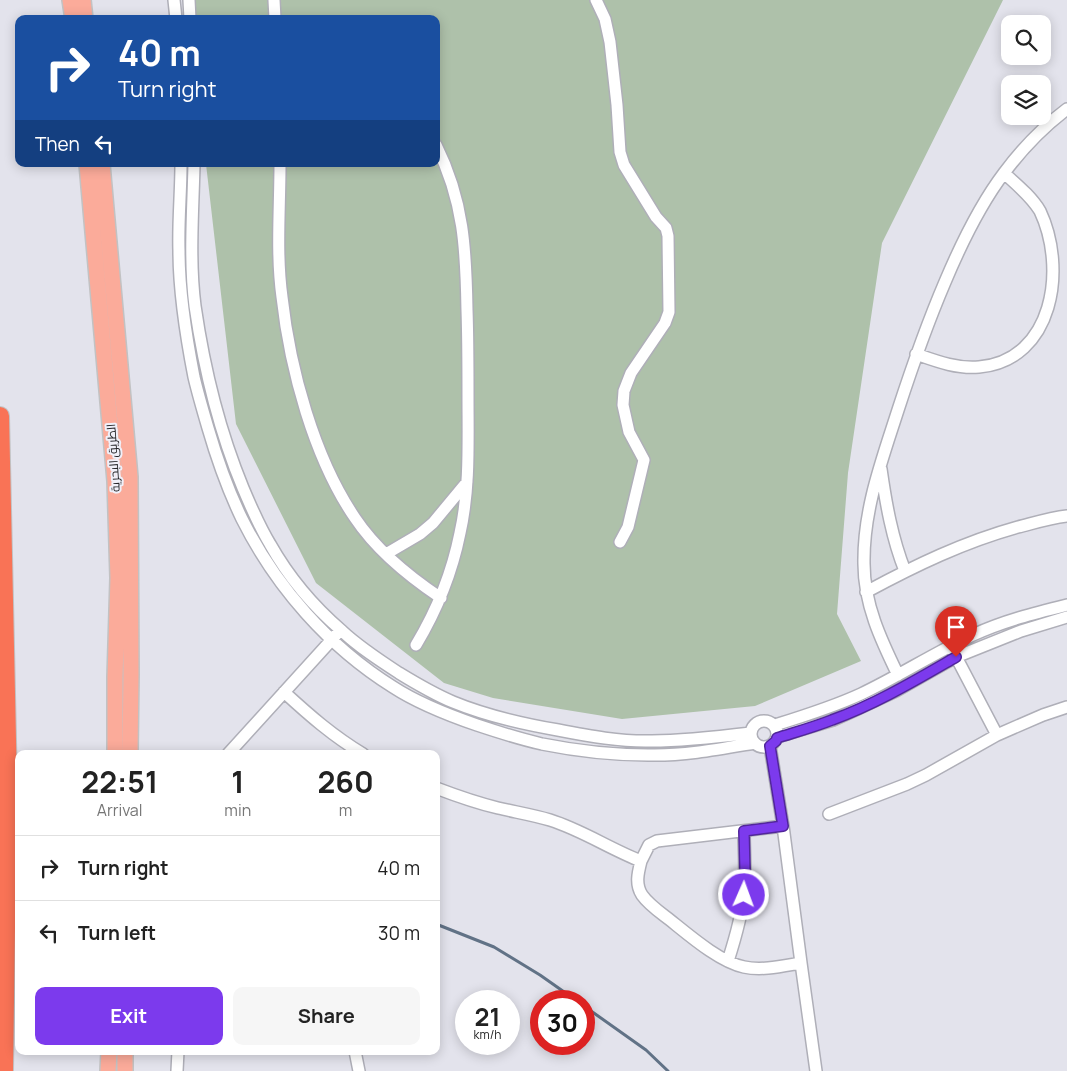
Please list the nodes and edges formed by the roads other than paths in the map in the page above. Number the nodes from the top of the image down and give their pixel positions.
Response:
1 (70, 0) edge
2 (83, 0) edge
3 (174, 0) edge
4 (189, 0) edge
5 (274, 0) edge
6 (596, 0) edge
7 (72, 15) edge
8 (85, 15) edge
9 (176, 15) edge
10 (190, 15) edge
11 (275, 15) edge
12 (1067, 109) edge
13 (440, 154) edge
14 (87, 167) edge
15 (102, 167) edge
16 (181, 167) edge
17 (194, 167) edge
18 (280, 167) edge
19 (1004, 173) junction
20 (916, 354) junction
21 (0, 416) edge
22 (880, 465) junction
23 (466, 482) junction
24 (1067, 516) edge
25 (620, 542) dead end
26 (386, 554) junction
27 (905, 571) junction
28 (866, 592) junction
29 (440, 598) junction
30 (1067, 605) edge
31 (1067, 617) edge
32 (340, 630) junction
33 (332, 639) junction
34 (416, 645) dead end
35 (950, 646) junction
36 (956, 657) junction
37 (898, 675) junction
38 (284, 692) junction
39 (1067, 708) edge
40 (775, 725) junction
41 (997, 735) junction
42 (753, 738) junction
43 (774, 742) junction
44 (115, 750) edge
45 (130, 750) edge
46 (232, 750) edge
47 (357, 750) edge
48 (440, 790) edge
49 (829, 814) dead end
50 (783, 826) junction
51 (744, 831) junction
52 (641, 862) junction
53 (728, 961) junction
54 (801, 963) junction
55 (109, 1055) edge
56 (125, 1055) edge
57 (178, 1055) edge
58 (356, 1055) edge
59 (4, 1071) edge
60 (108, 1071) edge
61 (125, 1071) edge
62 (177, 1071) edge
63 (360, 1071) edge
64 (816, 1071) edge

1 - 7 main road
2 - 8 main road
3 - 9 street
4 - 10 street
5 - 11 street
6 - 25 street
12 - 19 street
13 - 23 street
14 - 44 main road, الطريق البحرية
15 - 45 main road, الطريق البحرية
16 - 33 street
17 - 32 street
18 - 26 street
19 - 20 street
19 - 20 street
20 - 22 street
21 - 59 highway
22 - 27 street
22 - 28 street
23 - 26 street
23 - 29 street
24 - 27 street
26 - 29 street
27 - 28 street
28 - 37 street
29 - 34 street
30 - 35 street
31 - 36 street
32 - 33 street
32 - 42 street
33 - 38 street
33 - 42 street
35 - 36 street
35 - 37 street
36 - 41 street
36 - 43 street
37 - 40 street
38 - 46 street
38 - 47 street
39 - 41 street
40 - 42 street
40 - 43 street
41 - 49 street
42 - 43 street
43 - 50 street
48 - 52 street
50 - 51 street
50 - 54 street
51 - 52 street
51 - 53 street
52 - 53 street
53 - 54 street
54 - 64 street
55 - 60 main road
56 - 61 main road
57 - 62 street
58 - 63 street

